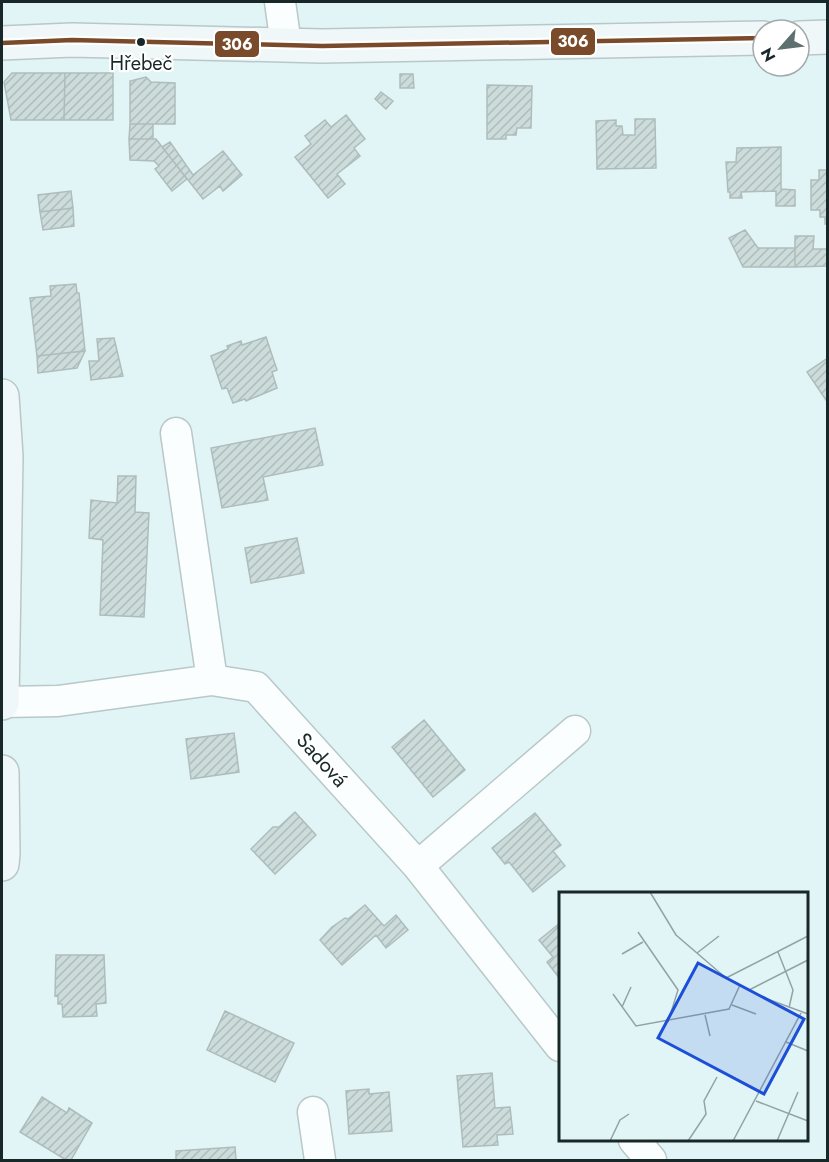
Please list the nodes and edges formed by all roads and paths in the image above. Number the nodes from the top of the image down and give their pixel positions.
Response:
1 (280, 2) edge
2 (828, 37) edge
3 (751, 38) edge
4 (811, 38) edge
5 (2, 43) edge
6 (286, 45) junction
7 (2, 396) edge
8 (176, 433) dead end
9 (2, 598) edge
10 (212, 680) junction
11 (2, 703) edge
12 (575, 731) dead end
13 (2, 772) edge
14 (2, 857) edge
15 (418, 866) junction
16 (559, 1043) edge
17 (313, 1112) dead end
18 (320, 1161) edge

1 - 6 street
2 - 4 street
3 - 6 street
5 - 6 street
7 - 9 street
8 - 10 street
9 - 11 street
10 - 11 street, Sadová
10 - 15 street, Sadová
12 - 15 street
13 - 14 street
15 - 16 street, Sadová
17 - 18 street

